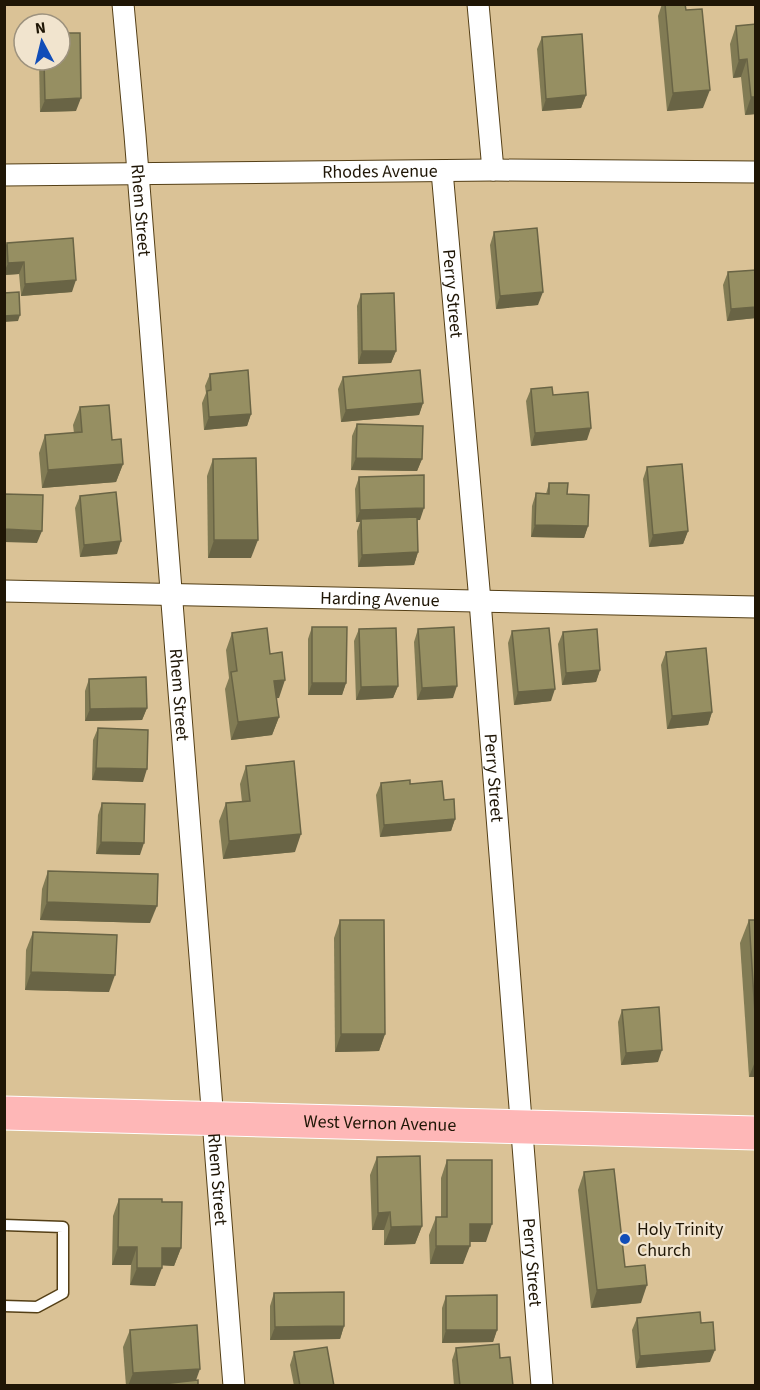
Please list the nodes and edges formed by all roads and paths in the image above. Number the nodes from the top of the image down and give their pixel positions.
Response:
1 (123, 4) edge
2 (478, 4) edge
3 (493, 170) junction
4 (442, 171) junction
5 (756, 172) edge
6 (4, 175) edge
7 (138, 175) junction
8 (4, 591) edge
9 (171, 594) junction
10 (480, 601) junction
11 (756, 607) edge
12 (4, 1113) edge
13 (213, 1118) junction
14 (521, 1127) junction
15 (756, 1133) edge
16 (4, 1225) edge
17 (4, 1306) edge
18 (234, 1386) edge
19 (542, 1386) edge

1 - 7 street, Rhem Street
2 - 3 street
3 - 4 street, Rhodes Avenue
3 - 5 street, Rhodes Avenue
4 - 7 street, Rhodes Avenue
4 - 10 street, Perry Street
6 - 7 street, Rhodes Avenue
7 - 9 street, Rhem Street
8 - 9 street, Harding Avenue
9 - 10 street, Harding Avenue
9 - 13 street, Rhem Street
10 - 11 street, Harding Avenue
10 - 14 street, Perry Street
12 - 13 main road, West Vernon Avenue
13 - 14 main road, West Vernon Avenue
13 - 18 street, Rhem Street
14 - 15 main road, West Vernon Avenue
14 - 19 street, Perry Street
16 - 17 lane

